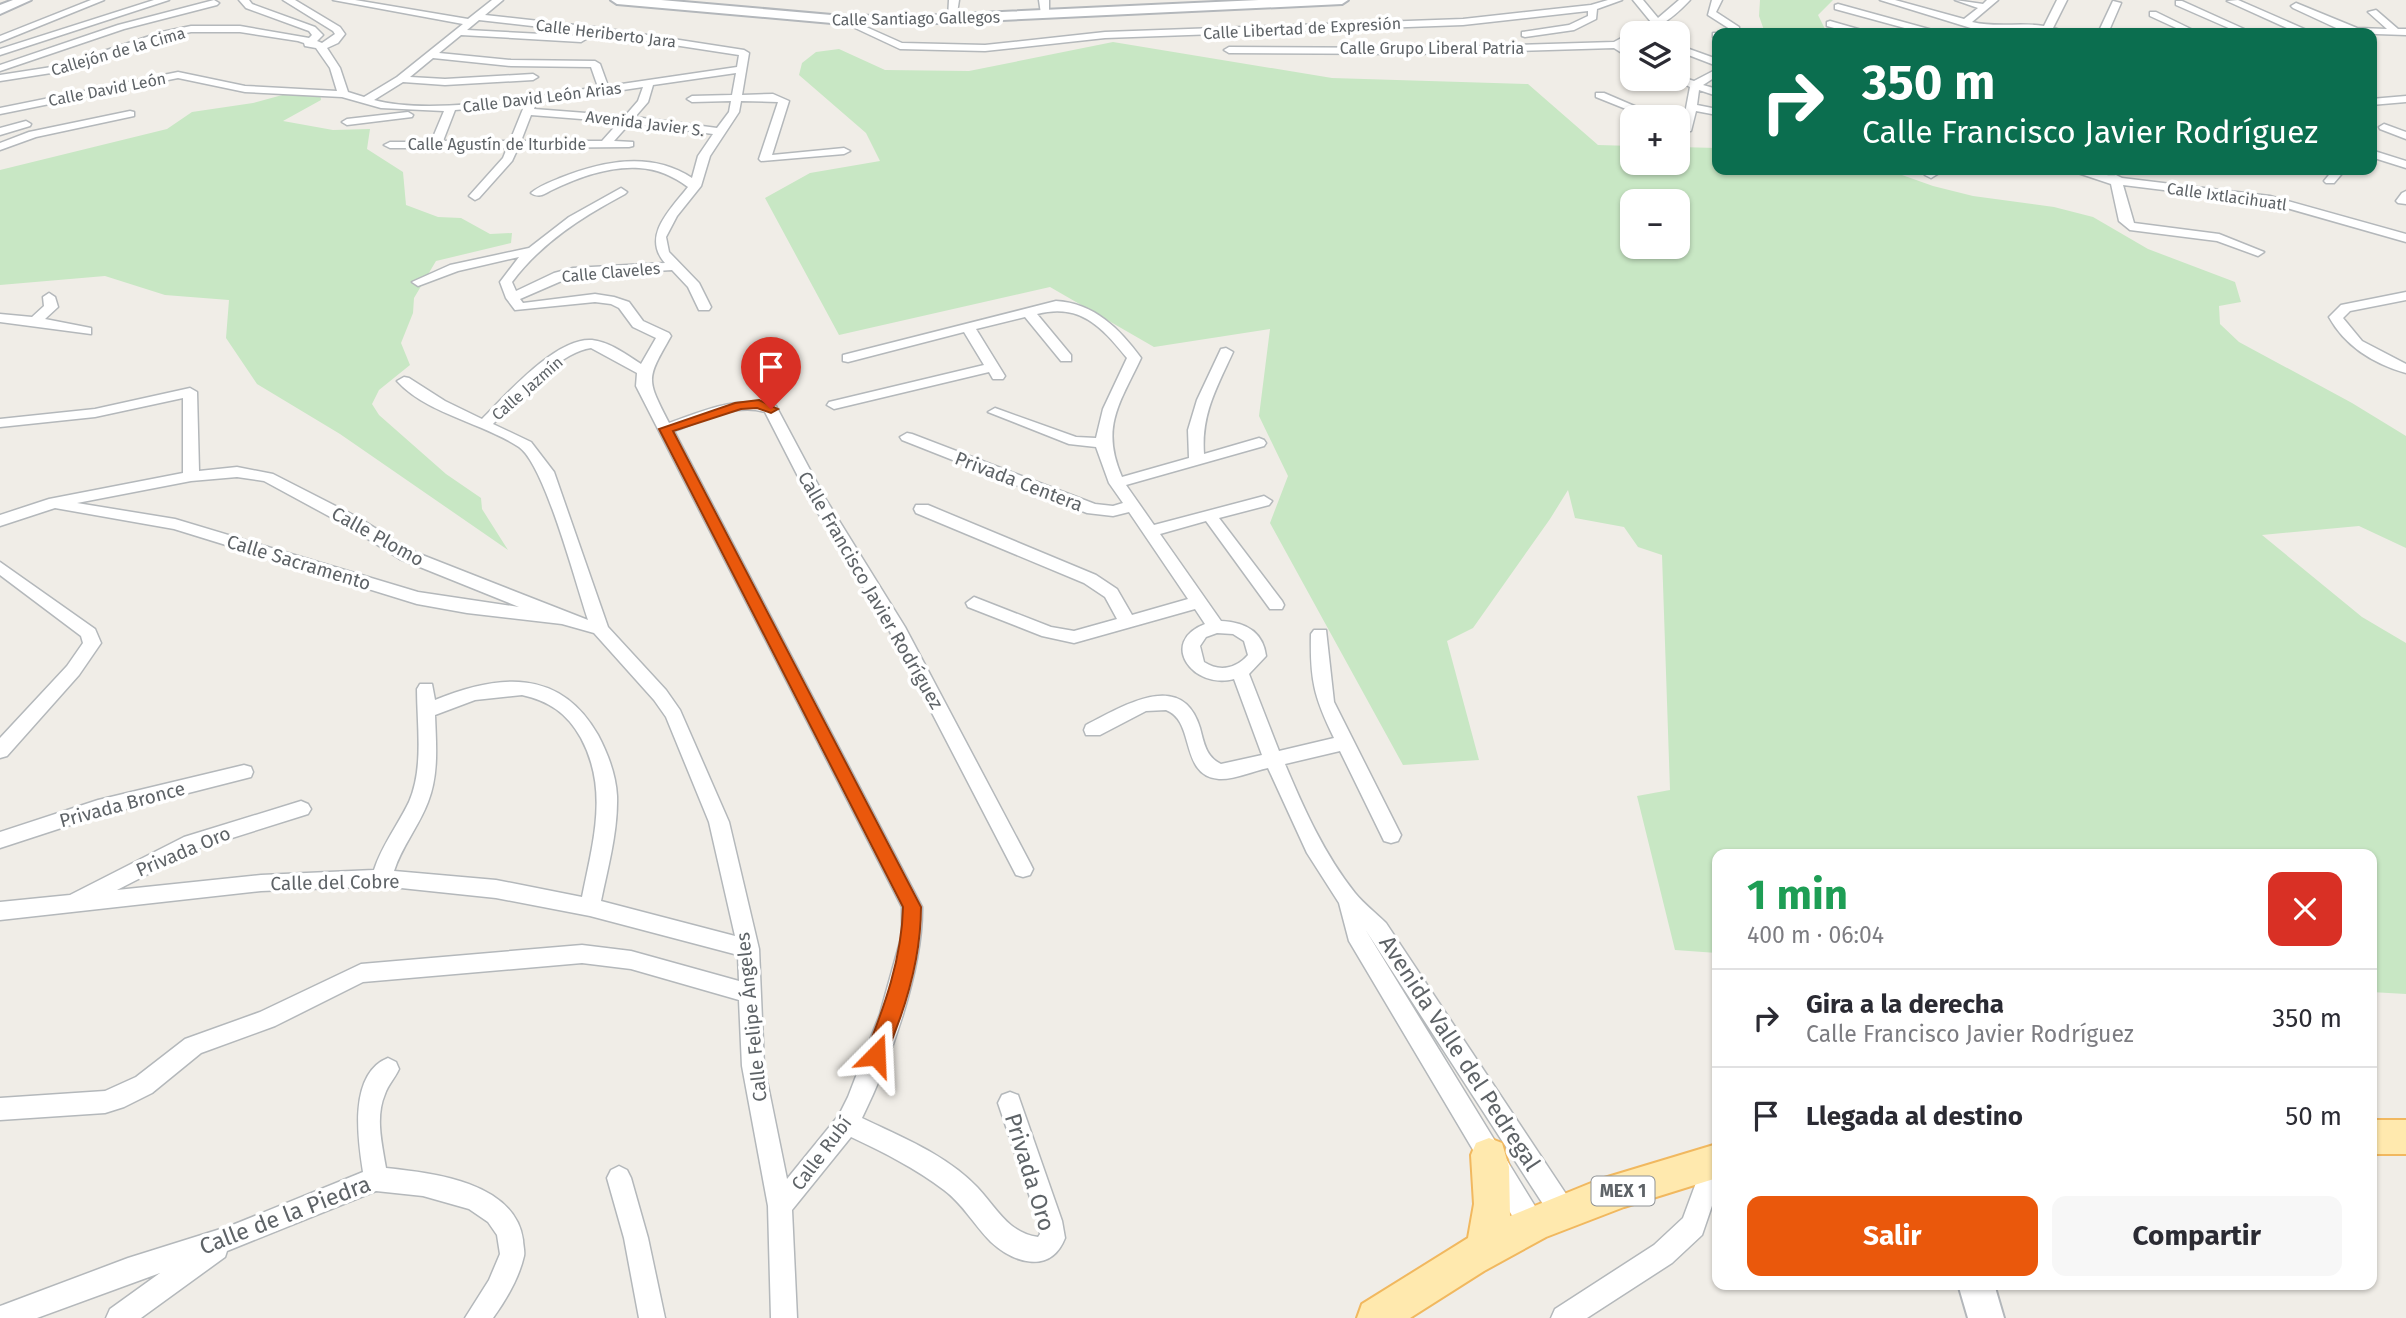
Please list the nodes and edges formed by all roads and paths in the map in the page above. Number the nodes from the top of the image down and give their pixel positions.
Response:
1 (25, 0) edge
2 (99, 0) edge
3 (164, 0) edge
4 (244, 0) edge
5 (288, 0) edge
6 (338, 0) edge
7 (498, 0) edge
8 (617, 0) edge
9 (726, 0) edge
10 (954, 0) edge
11 (1342, 0) edge
12 (1617, 0) edge
13 (1637, 0) edge
14 (1685, 0) edge
15 (1717, 0) edge
16 (1885, 0) edge
17 (1960, 0) edge
18 (2062, 0) edge
19 (2232, 1) edge
20 (214, 3) dead end
21 (1224, 3) edge
22 (1989, 3) edge
23 (2116, 3) dead end
24 (2179, 3) dead end
25 (1136, 5) edge
26 (1838, 6) dead end
27 (2296, 6) dead end
28 (1045, 7) edge
29 (1592, 8) junction
30 (713, 9) junction
31 (0, 10) edge
32 (2373, 12) dead end
33 (2152, 14) dead end
34 (953, 18) junction
35 (471, 20) junction
36 (844, 20) junction
37 (1655, 21) edge
38 (1659, 21) edge
39 (1967, 21) junction
40 (2168, 22) junction
41 (1830, 24) dead end
42 (1734, 28) edge
43 (1844, 28) edge
44 (1915, 28) edge
45 (1983, 28) edge
46 (2049, 28) edge
47 (2105, 28) edge
48 (2166, 28) edge
49 (2182, 28) edge
50 (2236, 28) edge
51 (2294, 28) edge
52 (2347, 28) edge
53 (112, 30) junction
54 (457, 32) junction
55 (2377, 32) edge
56 (2397, 32) edge
57 (2377, 33) edge
58 (1525, 34) dead end
59 (0, 38) edge
60 (194, 39) dead end
61 (661, 40) junction
62 (145, 41) junction
63 (1620, 43) edge
64 (317, 45) junction
65 (1616, 45) junction
66 (1620, 48) edge
67 (1229, 50) dead end
68 (0, 52) edge
69 (1690, 52) edge
70 (430, 55) junction
71 (1712, 61) edge
72 (3, 65) edge
73 (742, 69) junction
74 (1712, 75) edge
75 (533, 77) dead end
76 (0, 78) edge
77 (401, 79) junction
78 (649, 82) junction
79 (1690, 83) edge
80 (1695, 85) junction
81 (604, 89) junction
82 (1712, 91) edge
83 (343, 94) junction
84 (1600, 95) dead end
85 (2377, 96) edge
86 (692, 99) dead end
87 (2406, 99) edge
88 (532, 100) junction
89 (738, 100) junction
90 (2387, 100) junction
91 (365, 101) junction
92 (2377, 101) edge
93 (27, 105) junction
94 (1625, 105) edge
95 (1693, 107) junction
96 (450, 108) junction
97 (428, 109) junction
98 (0, 111) edge
99 (528, 111) junction
100 (1712, 111) edge
101 (1690, 113) edge
102 (628, 120) junction
103 (347, 122) dead end
104 (2384, 127) dead end
105 (29, 129) junction
106 (0, 132) edge
107 (720, 132) junction
108 (2406, 136) edge
109 (436, 144) junction
110 (516, 144) junction
111 (605, 144) junction
112 (629, 144) dead end
113 (390, 145) dead end
114 (0, 147) edge
115 (844, 151) dead end
116 (2377, 155) edge
117 (2406, 165) edge
118 (2097, 175) edge
119 (2104, 175) edge
120 (2335, 175) edge
121 (2119, 180) junction
122 (2330, 181) dead end
123 (695, 186) junction
124 (621, 192) dead end
125 (537, 193) dead end
126 (475, 195) dead end
127 (2406, 239) edge
128 (536, 250) junction
129 (2258, 252) dead end
130 (673, 266) junction
131 (418, 282) dead end
132 (2406, 296) edge
133 (49, 297) dead end
134 (516, 302) junction
135 (704, 307) dead end
136 (1029, 313) junction
137 (0, 318) edge
138 (36, 321) junction
139 (970, 329) junction
140 (86, 331) dead end
141 (1226, 352) dead end
142 (848, 358) dead end
143 (1066, 358) dead end
144 (2406, 369) edge
145 (645, 371) junction
146 (404, 381) dead end
147 (834, 405) dead end
148 (995, 412) dead end
149 (0, 423) edge
150 (485, 424) junction
151 (665, 429) junction
152 (907, 437) dead end
153 (1103, 443) junction
154 (1259, 443) dead end
155 (1197, 460) junction
156 (191, 476) junction
157 (1117, 483) junction
158 (1264, 501) dead end
159 (48, 504) junction
160 (1133, 506) junction
161 (922, 509) dead end
162 (1209, 516) junction
163 (0, 521) edge
164 (1150, 531) junction
165 (0, 567) edge
166 (1199, 602) junction
167 (974, 603) dead end
168 (1276, 605) dead end
169 (562, 618) junction
170 (1127, 621) junction
171 (1216, 627) junction
172 (600, 629) junction
173 (1321, 635) dead end
174 (1240, 672) junction
175 (426, 689) dead end
176 (426, 711) junction
177 (1093, 730) dead end
178 (1344, 743) junction
179 (0, 751) edge
180 (1274, 761) junction
181 (244, 772) dead end
182 (301, 809) dead end
183 (1391, 835) dead end
184 (0, 840) edge
185 (1023, 869) dead end
186 (382, 878) junction
187 (1349, 900) junction
188 (69, 905) junction
189 (590, 907) junction
190 (0, 911) edge
191 (748, 949) junction
192 (751, 995) junction
193 (1431, 1009) junction
194 (1408, 1020) junction
195 (388, 1069) dead end
196 (1010, 1103) dead end
197 (0, 1109) edge
198 (846, 1123) junction
199 (2377, 1137) edge
200 (2406, 1137) edge
201 (1489, 1155) junction
202 (1712, 1162) edge
203 (1712, 1172) edge
204 (619, 1178) dead end
205 (376, 1179) junction
206 (780, 1206) junction
207 (1547, 1219) junction
208 (230, 1238) junction
209 (1481, 1253) junction
210 (1978, 1290) edge
211 (3, 1318) edge
212 (119, 1318) edge
213 (478, 1318) edge
214 (652, 1318) edge
215 (784, 1318) edge
216 (1376, 1318) edge
217 (1564, 1318) edge
218 (1986, 1318) edge

1 - 31 street
2 - 59 street
3 - 68 street
4 - 64 street
5 - 64 street
6 - 35 street, Calle Heriberto Jara
7 - 35 street
8 - 30 street, Calle Santiago Gallegos
9 - 30 street
10 - 34 street
11 - 21 street, Calle Santiago Gallegos
12 - 29 street, Calle Libertad de Expresión
13 - 37 street
14 - 38 street
15 - 42 street
16 - 39 street
17 - 22 street
18 - 46 street
19 - 51 street
20 - 53 street
21 - 25 street, Calle Santiago Gallegos
22 - 39 street
23 - 47 street
24 - 50 street
25 - 28 street, Calle Santiago Gallegos
26 - 44 street
27 - 52 street
28 - 34 street, Calle Santiago Gallegos
29 - 36 street, Calle Libertad de Expresión
29 - 58 street
30 - 36 street, Calle Santiago Gallegos
32 - 56 street
33 - 40 street
34 - 36 street, Calle Santiago Gallegos
35 - 54 street
35 - 61 street, Calle Heriberto Jara
39 - 45 street
40 - 48 street
40 - 49 street
41 - 43 street
53 - 62 street
53 - 72 street
54 - 61 street
54 - 70 street
55 - 56 street
56 - 57 street
60 - 64 street
61 - 73 street, Calle Heriberto Jara
62 - 64 street, Callejón de la Cima
62 - 76 street, Callejón de la Cima
63 - 65 street, Calle Grupo Liberal Patria
64 - 83 street
65 - 66 street
65 - 67 street, Calle Grupo Liberal Patria
69 - 71 street
70 - 77 street
70 - 81 street
73 - 78 street, Calle David León Arias
73 - 89 street
74 - 80 street
75 - 77 street
77 - 91 street
78 - 81 street, Calle David León Arias
78 - 102 street
79 - 80 street
80 - 82 street
80 - 95 street
81 - 88 street, Calle David León Arias
83 - 91 street, Calle David León Arias
83 - 93 street, Calle David León
84 - 94 street
85 - 90 street
86 - 89 street
87 - 90 street
88 - 96 street, Calle David León Arias
88 - 99 street
89 - 107 street
89 - 115 street
90 - 92 street
91 - 97 street, Calle David León Arias
93 - 98 street, Calle David León
93 - 105 street
95 - 100 street
95 - 101 street
96 - 97 street, Calle David León Arias
96 - 109 street
97 - 103 street
99 - 102 street, Avenida Javier S.
99 - 110 street
102 - 107 street, Avenida Javier S.
102 - 111 street
104 - 108 street
105 - 105 street
105 - 106 street
105 - 114 street
107 - 123 street
109 - 110 street, Calle Agustín de Iturbide
109 - 113 street, Calle Agustín de Iturbide
110 - 111 street, Calle Agustín de Iturbide
110 - 126 street
111 - 112 street, Calle Agustín de Iturbide
116 - 117 street
118 - 121 street
119 - 121 street
120 - 122 street
121 - 127 street, Calle Ixtlacihuatl
121 - 129 street
123 - 125 street
123 - 130 street
124 - 128 street
128 - 131 street
128 - 134 street
130 - 134 street, Calle Claveles
130 - 135 street
132 - 144 street
133 - 138 street
134 - 145 street
136 - 139 street
136 - 143 street
136 - 153 street
137 - 138 street
138 - 140 street
139 - 142 street
139 - 147 street
141 - 155 street
145 - 150 street, Calle Jazmín
145 - 151 street, Calle Rubí
146 - 150 street, Calle Felipe Ángeles
148 - 153 street
149 - 156 street
150 - 172 street, Calle Felipe Ángeles
151 - 185 street, Calle Francisco Javier Rodríguez
151 - 198 street, Calle Rubí
152 - 160 street, Privada Centera
153 - 157 street
154 - 155 street
155 - 157 street
156 - 159 street, Calle Plomo
156 - 169 street, Calle Plomo
157 - 160 street
158 - 162 street
159 - 163 street, Calle Sacramento
159 - 169 street, Calle Sacramento
160 - 164 street
161 - 170 street
162 - 164 street
162 - 168 street
164 - 166 street
165 - 179 street
166 - 170 street
166 - 171 street
167 - 170 street
169 - 172 street, Calle Sacramento
171 - 174 street
171 - 174 street
172 - 191 street, Calle Felipe Ángeles
173 - 178 street
174 - 180 street, Avenida Valle del Pedregal
175 - 176 street
176 - 186 street
176 - 189 street
177 - 180 street
178 - 180 street
178 - 183 street
180 - 187 street, Avenida Valle del Pedregal
181 - 184 street, Privada Bronce
182 - 188 street, Privada Oro
186 - 188 street, Calle del Cobre
186 - 189 street, Calle del Cobre
187 - 193 street, Avenida Valle del Pedregal
187 - 194 street, Avenida Valle del Pedregal
188 - 190 street, Calle del Cobre
189 - 191 street, Calle del Cobre
191 - 192 street, Calle Felipe Ángeles
192 - 197 street
192 - 206 street, Calle Felipe Ángeles
193 - 194 street
193 - 207 street, Avenida Valle del Pedregal
194 - 201 street, Avenida Valle del Pedregal
195 - 205 street
196 - 198 street, Privada Oro
198 - 206 street, Calle Rubí
199 - 200 main road
201 - 207 street, Avenida Valle del Pedregal
201 - 209 main road
202 - 207 main road, MEX 1
203 - 217 street
204 - 214 street
205 - 208 street, Calle de la Piedra
205 - 213 street, Calle de la Piedra
206 - 215 street, Calle Felipe Ángeles
207 - 209 main road, MEX 1
208 - 211 street, Calle de la Piedra
208 - 212 street
209 - 216 main road, MEX 1
210 - 218 street

